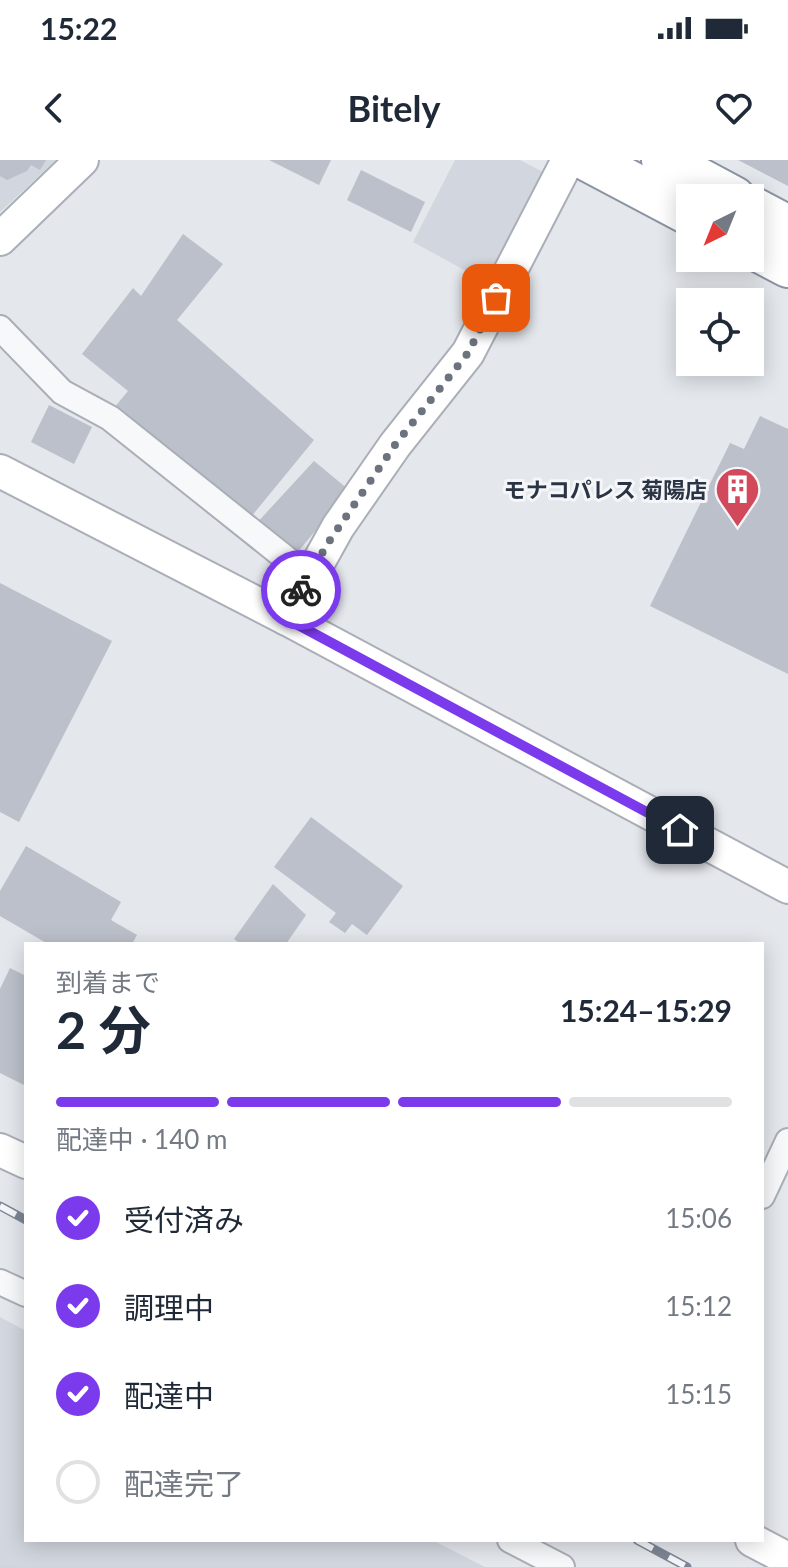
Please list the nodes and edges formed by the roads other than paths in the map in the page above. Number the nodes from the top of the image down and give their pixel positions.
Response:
1 (82, 160) edge
2 (568, 160) edge
3 (588, 160) edge
4 (663, 160) edge
5 (708, 184) edge
6 (676, 207) edge
7 (764, 214) edge
8 (788, 227) edge
9 (0, 239) edge
10 (764, 253) edge
11 (788, 266) edge
12 (0, 328) edge
13 (0, 471) edge
14 (308, 576) junction
15 (287, 619) junction
16 (788, 887) edge
17 (788, 1141) edge
18 (0, 1150) edge
19 (24, 1161) edge
20 (764, 1192) edge
21 (0, 1282) edge
22 (24, 1293) edge
23 (514, 1542) edge
24 (756, 1542) edge
25 (788, 1559) edge
26 (562, 1567) edge

1 - 9 street
2 - 14 street
3 - 6 highway
4 - 5 highway
7 - 8 highway
10 - 11 highway
12 - 14 street
13 - 15 street
14 - 15 street
15 - 16 street
17 - 20 street
18 - 19 street
21 - 22 street
23 - 26 street
24 - 25 street

